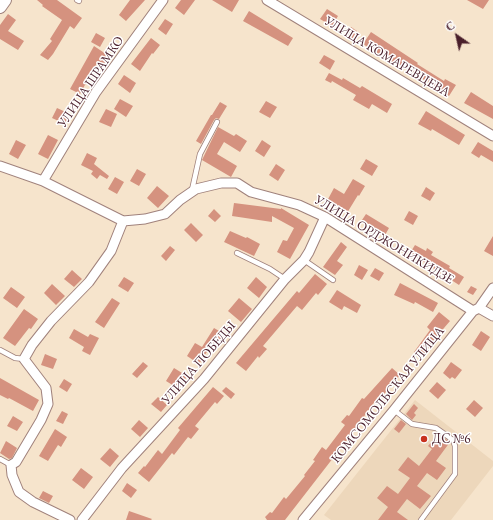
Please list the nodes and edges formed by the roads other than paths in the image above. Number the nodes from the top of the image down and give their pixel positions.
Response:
1 (5, 0) edge
2 (163, 0) edge
3 (267, 0) edge
4 (0, 7) edge
5 (217, 122) dead end
6 (493, 136) edge
7 (0, 166) edge
8 (43, 180) junction
9 (192, 192) junction
10 (325, 217) junction
11 (123, 221) junction
12 (237, 252) dead end
13 (304, 260) junction
14 (285, 279) junction
15 (333, 280) dead end
16 (493, 288) edge
17 (476, 310) junction
18 (493, 316) edge
19 (0, 350) edge
20 (24, 359) junction
21 (394, 410) junction
22 (0, 459) edge
23 (11, 465) junction
24 (70, 520) edge
25 (82, 520) edge
26 (303, 520) edge
27 (421, 520) edge

1 - 4 street
2 - 8 street, УЛИЦА ШРАМКО
3 - 6 street, УЛИЦА КОМАРЕВЦЕВА
5 - 9 lane
7 - 8 street
8 - 11 street
9 - 10 street, УЛИЦА ОРДЖОНИКИДЗЕ
9 - 11 street, УЛИЦА ОРДЖОНИКИДЗЕ
10 - 13 street, УЛИЦА ПОБЕДЫ
10 - 17 street, УЛИЦА ОРДЖОНИКИДЗЕ
11 - 20 street
12 - 14 lane
13 - 14 street, УЛИЦА ПОБЕДЫ
13 - 15 lane
14 - 25 street, УЛИЦА ПОБЕДЫ
16 - 17 street, КОМСОМОЛЬСКАЯ УЛИЦА
17 - 18 street, УЛИЦА ОРДЖОНИКИДЗЕ
17 - 21 street, КОМСОМОЛЬСКАЯ УЛИЦА
19 - 20 lane
20 - 23 street
21 - 26 street, КОМСОМОЛЬСКАЯ УЛИЦА
21 - 27 lane
22 - 23 lane
23 - 24 street

